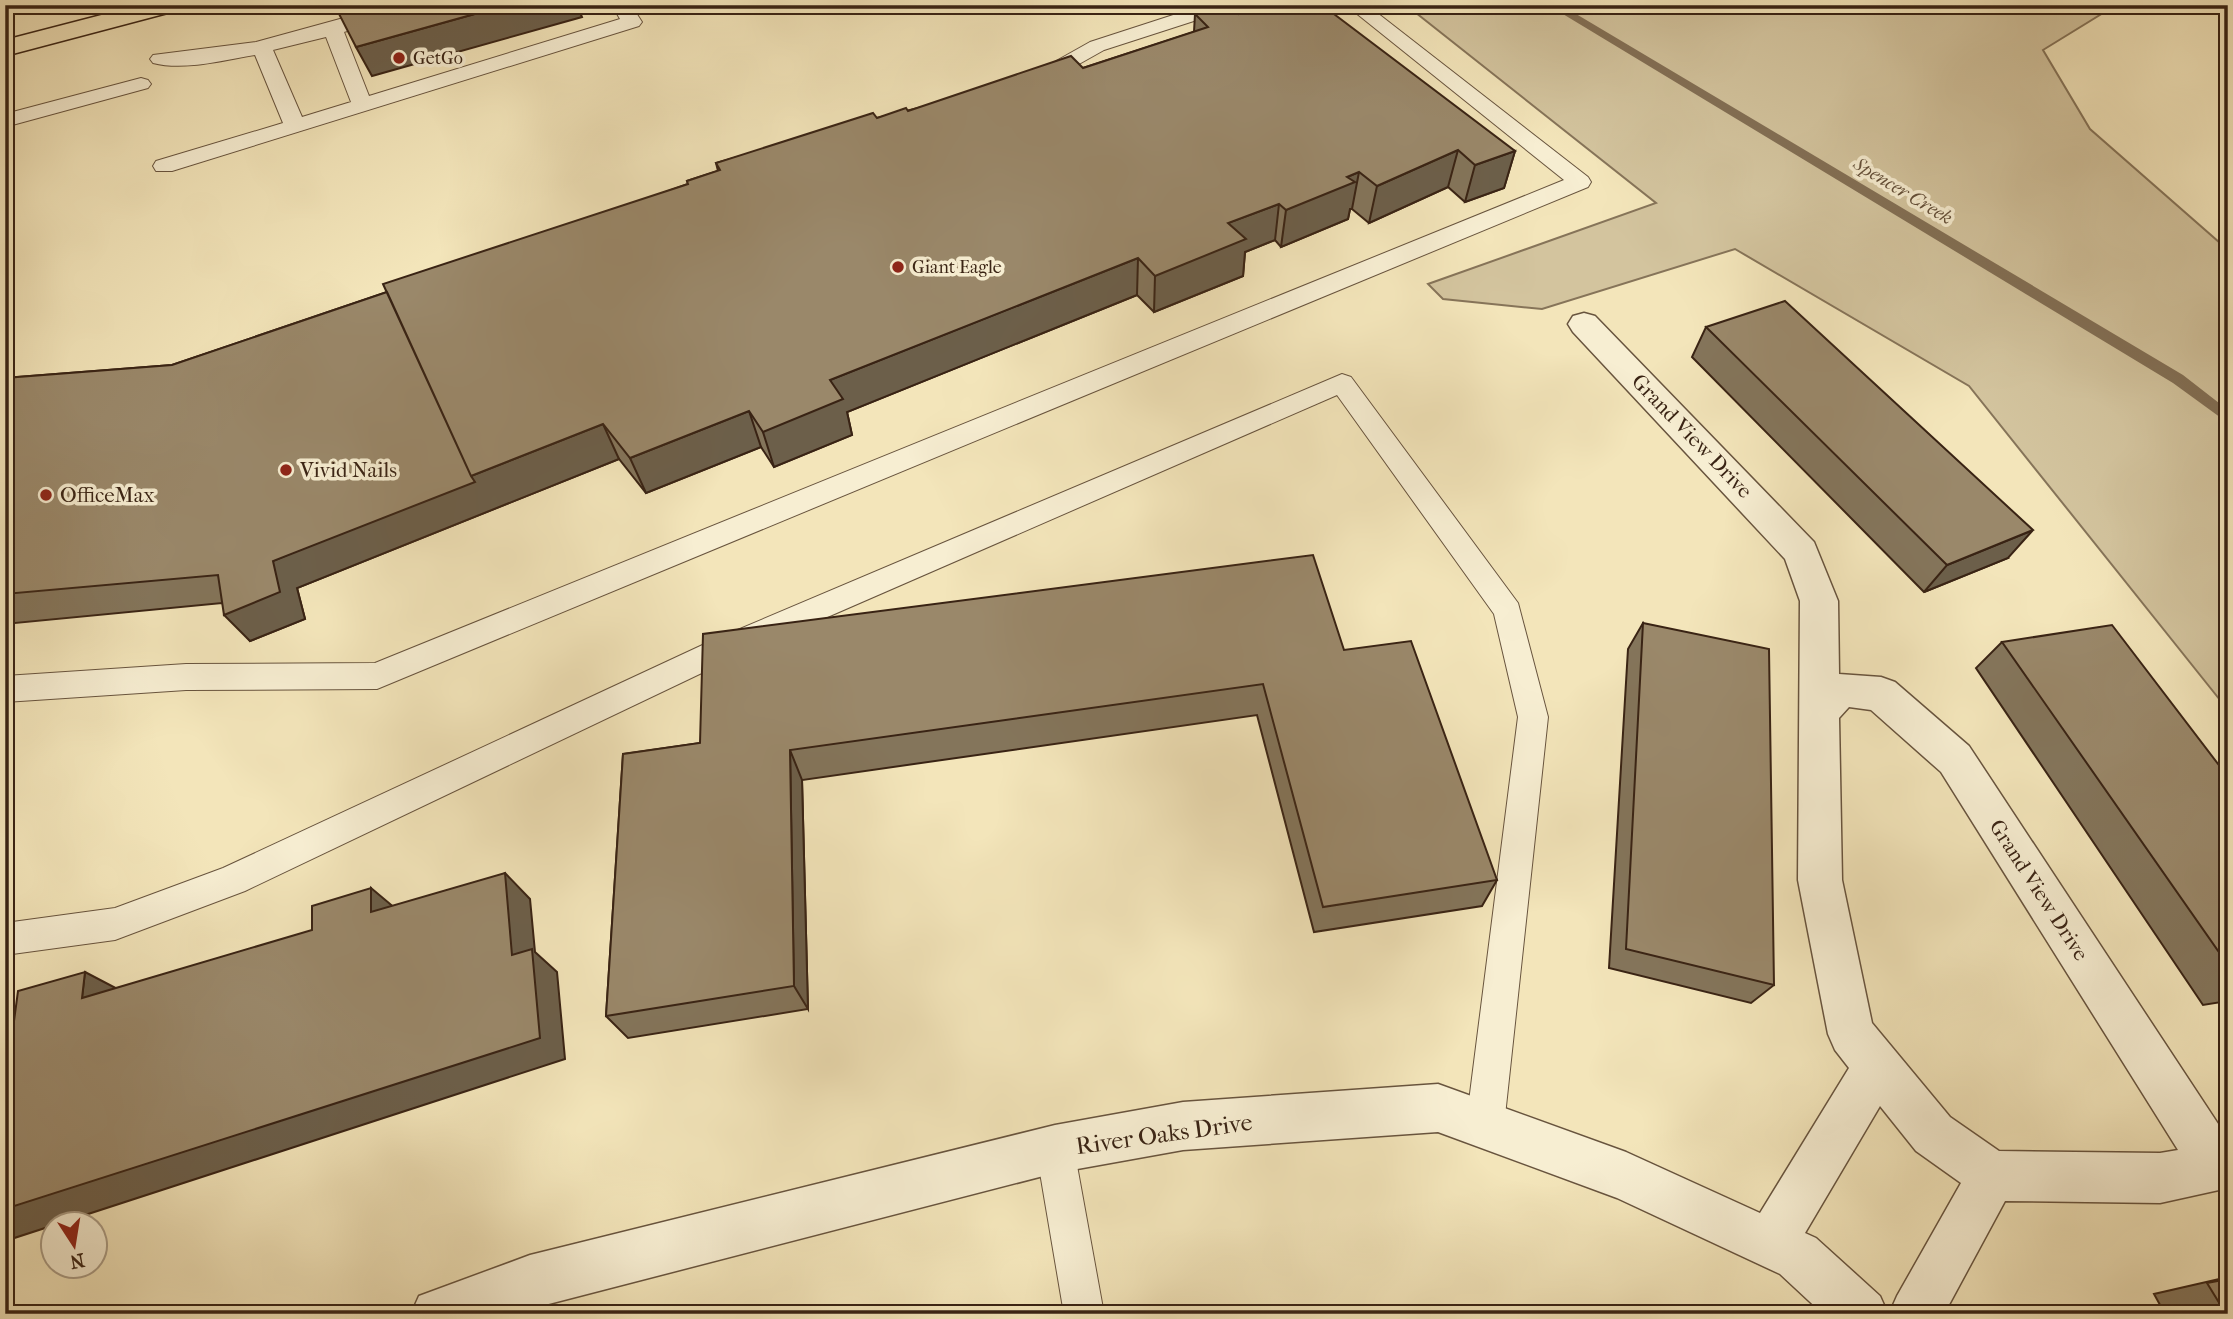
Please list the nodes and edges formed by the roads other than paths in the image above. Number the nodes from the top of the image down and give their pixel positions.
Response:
1 (170, 5) edge
2 (414, 5) edge
3 (621, 5) edge
4 (1224, 5) edge
5 (1355, 5) edge
6 (124, 11) edge
7 (332, 27) junction
8 (1112, 41) junction
9 (262, 47) junction
10 (5, 48) edge
11 (1131, 55) edge
12 (160, 59) dead end
13 (141, 84) dead end
14 (1025, 85) edge
15 (362, 104) junction
16 (5, 121) edge
17 (295, 125) junction
18 (164, 166) dead end
19 (1584, 324) dead end
20 (5, 689) edge
21 (1819, 713) junction
22 (5, 939) edge
23 (1877, 1066) junction
24 (1485, 1125) junction
25 (1055, 1149) junction
26 (2222, 1164) edge
27 (1992, 1176) junction
28 (1770, 1243) junction
29 (437, 1314) edge
30 (1084, 1314) edge
31 (1862, 1314) edge
32 (1915, 1314) edge

1 - 6 main road
2 - 7 lane
3 - 15 lane
4 - 8 lane
5 - 20 lane
6 - 10 main road
7 - 9 lane
7 - 15 lane
8 - 11 lane
8 - 14 lane
9 - 12 lane
9 - 17 lane
13 - 16 lane
15 - 17 lane
17 - 18 lane
19 - 21 street, Grand View Drive
21 - 23 street, Grand View Drive
21 - 26 street, Grand View Drive
22 - 24 lane
23 - 27 street, Grand View Drive
23 - 28 street
24 - 25 street, River Oaks Drive
24 - 28 street, River Oaks Drive
25 - 29 street, River Oaks Drive
25 - 30 lane
26 - 27 street, Grand View Drive
27 - 32 street
28 - 31 street, River Oaks Drive

